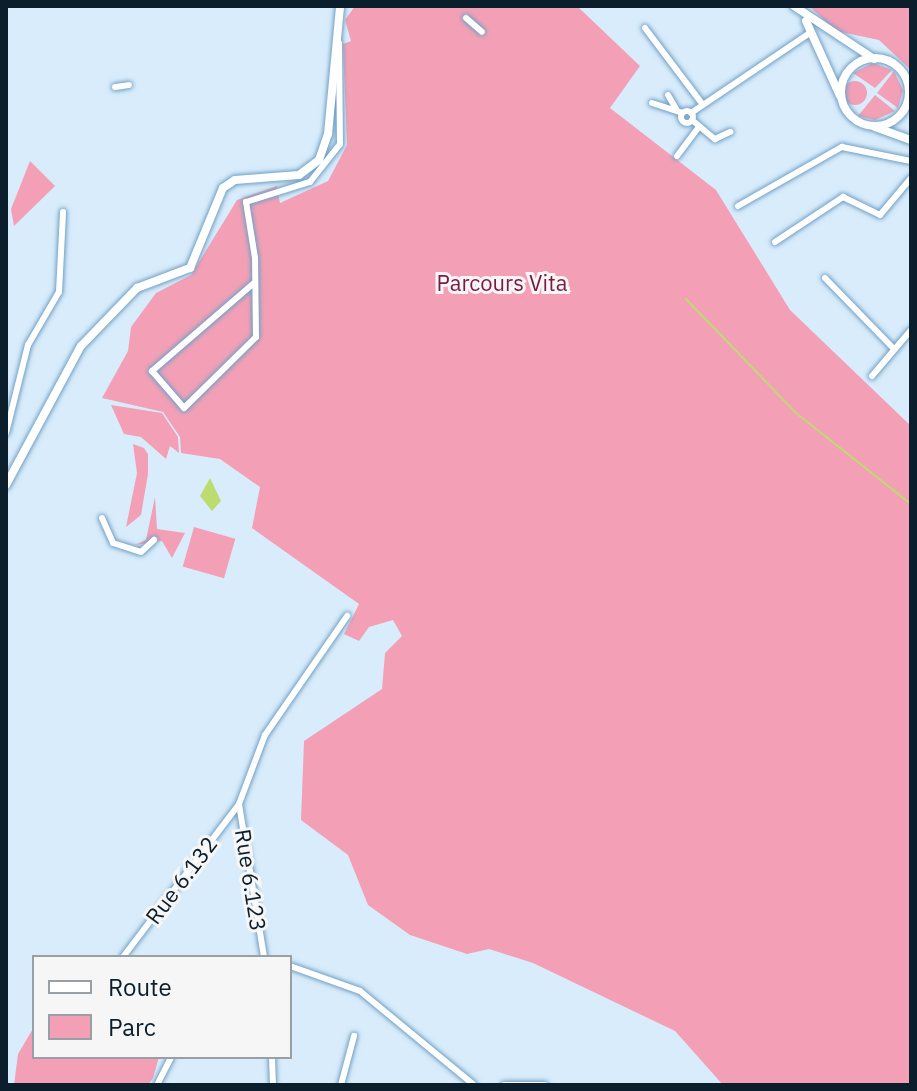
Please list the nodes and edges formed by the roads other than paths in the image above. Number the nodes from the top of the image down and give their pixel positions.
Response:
1 (340, 6) edge
2 (794, 6) edge
3 (466, 18) dead end
4 (806, 20) junction
5 (645, 28) dead end
6 (482, 32) dead end
7 (811, 32) junction
8 (333, 38) junction
9 (874, 59) junction
10 (129, 85) dead end
11 (115, 87) dead end
12 (910, 90) edge
13 (668, 95) dead end
14 (842, 100) junction
15 (652, 103) dead end
16 (703, 105) junction
17 (679, 111) junction
18 (691, 117) junction
19 (874, 126) junction
20 (699, 127) junction
21 (730, 132) dead end
22 (911, 140) edge
23 (677, 156) dead end
24 (911, 161) edge
25 (911, 178) edge
26 (738, 206) dead end
27 (63, 212) dead end
28 (775, 242) dead end
29 (825, 278) dead end
30 (254, 283) junction
31 (911, 330) edge
32 (894, 349) junction
33 (872, 376) dead end
34 (6, 433) edge
35 (6, 485) edge
36 (102, 518) dead end
37 (154, 540) dead end
38 (347, 616) dead end
39 (239, 804) junction
40 (125, 955) edge
41 (264, 955) edge
42 (292, 967) edge
43 (354, 1036) dead end
44 (170, 1059) edge
45 (272, 1059) edge
46 (157, 1085) edge
47 (273, 1085) edge
48 (341, 1085) edge
49 (474, 1085) edge
50 (504, 1085) edge
51 (545, 1085) edge

1 - 8 street
2 - 4 street
3 - 6 street
4 - 7 street
4 - 9 street
5 - 16 street
7 - 14 street
7 - 16 street
8 - 30 street
8 - 35 street
9 - 12 street
9 - 14 street
10 - 11 street
12 - 19 street
13 - 17 street
14 - 19 street
15 - 17 street
16 - 18 street
17 - 18 street
18 - 20 street
19 - 22 street
20 - 21 street
20 - 23 street
24 - 26 street
25 - 28 street
27 - 34 street
29 - 32 street
30 - 30 street
31 - 32 street
32 - 33 street
36 - 37 street
38 - 39 street
39 - 40 street, Rue 6.132
39 - 41 street, Rue 6.123
42 - 49 street
43 - 48 street
44 - 46 street
45 - 47 street
50 - 51 street

